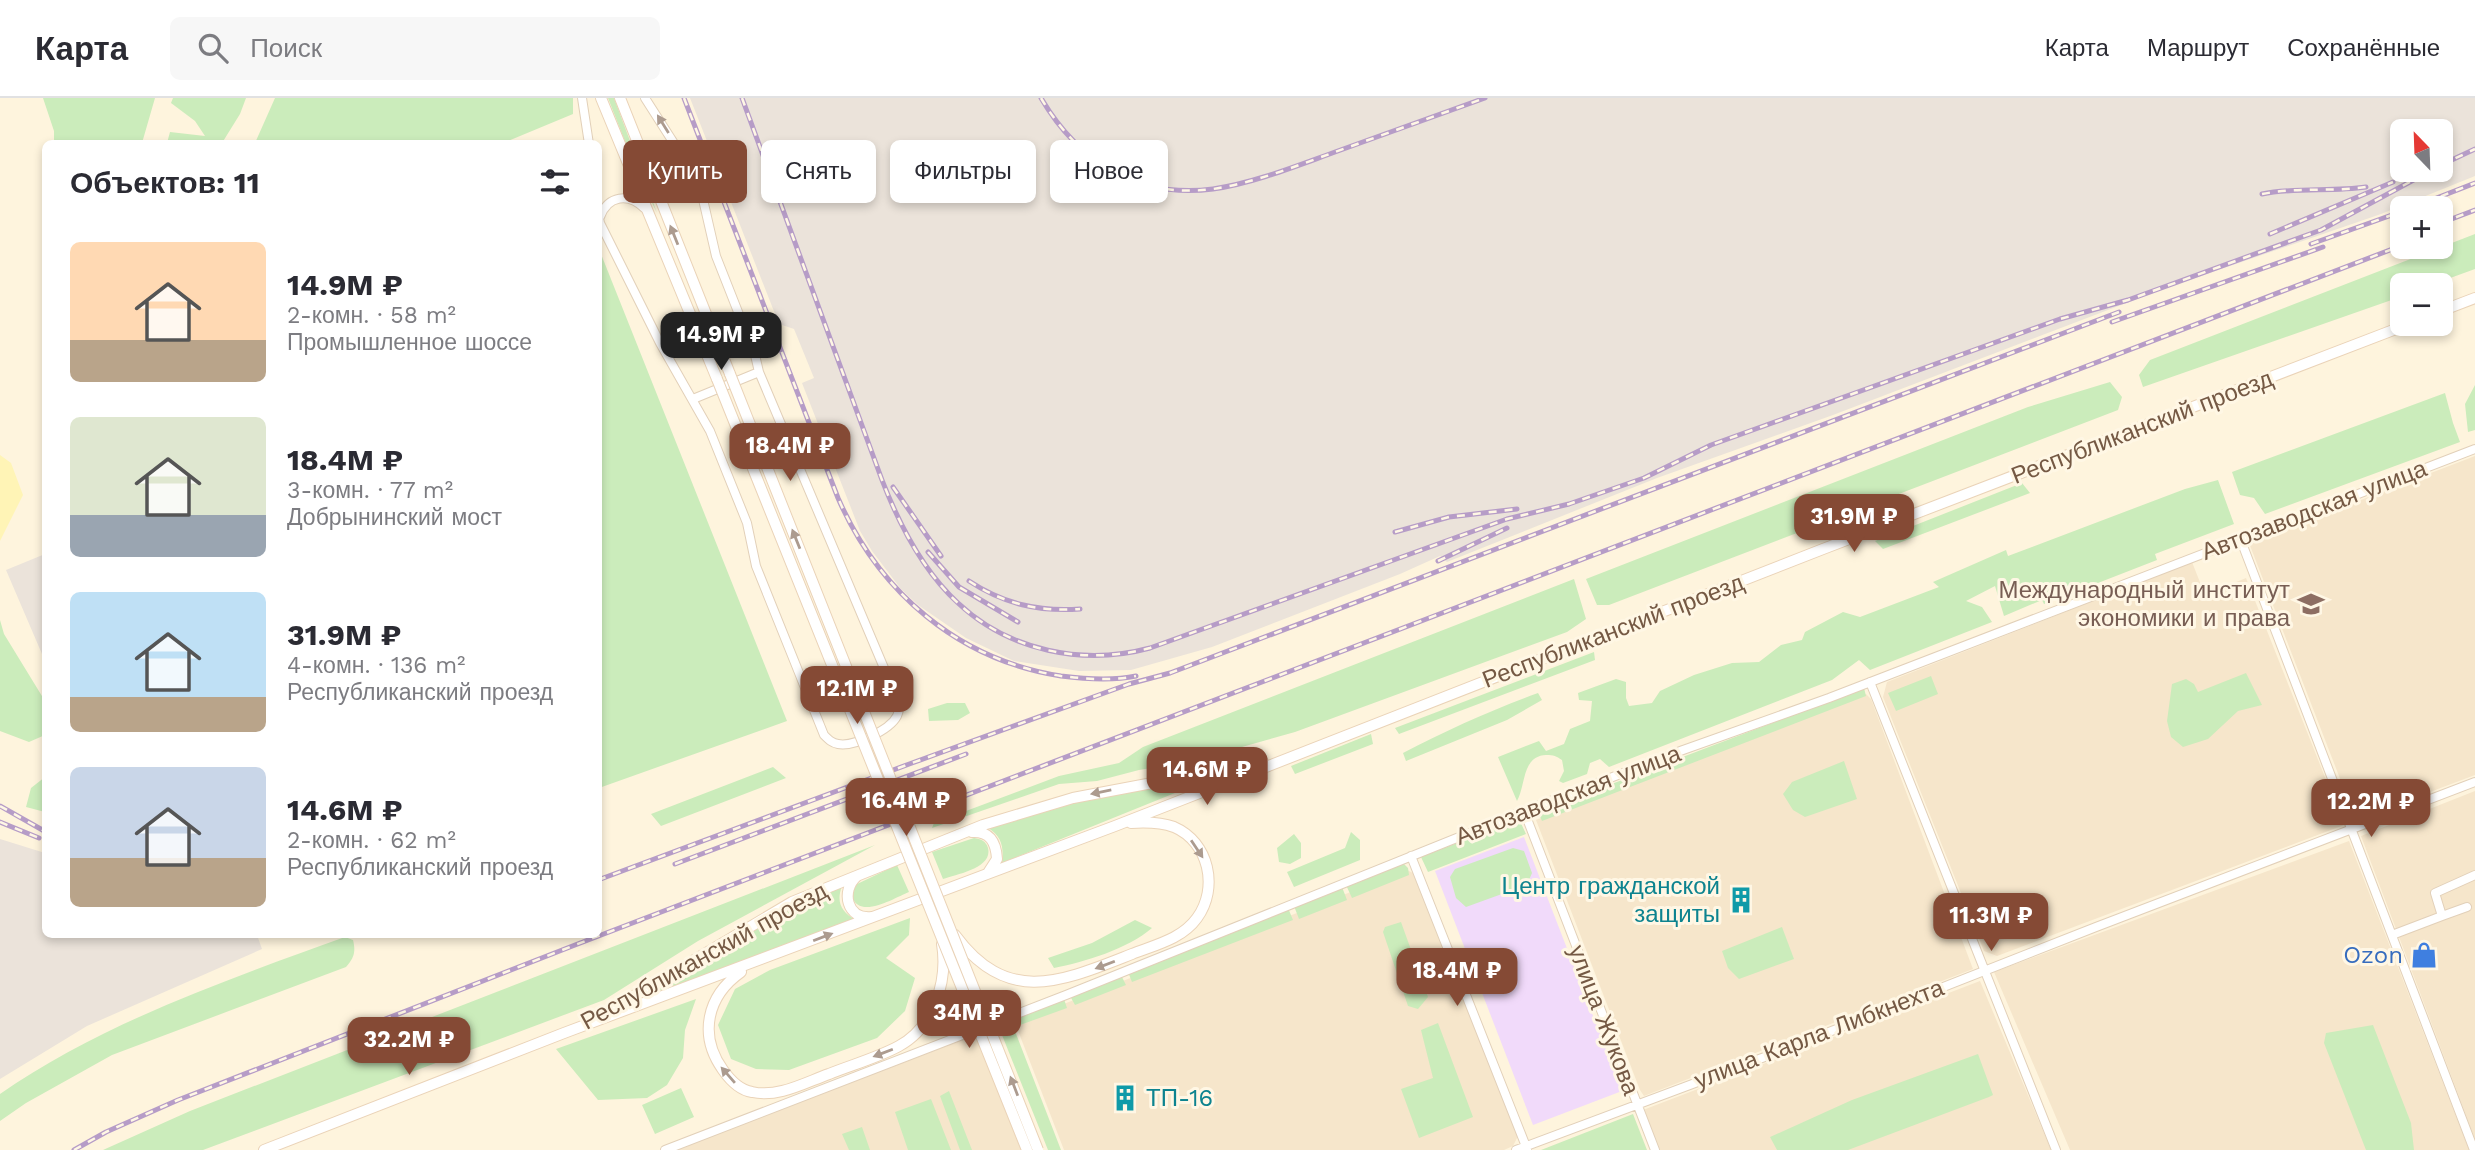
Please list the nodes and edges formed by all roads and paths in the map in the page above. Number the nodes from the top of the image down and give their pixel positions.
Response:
1 (582, 98) edge
2 (601, 98) edge
3 (620, 98) edge
4 (645, 98) edge
5 (588, 140) edge
6 (672, 140) edge
7 (704, 203) edge
8 (662, 205) joint
9 (602, 210) edge
10 (648, 212) junction
11 (602, 227) edge
12 (2475, 298) edge
13 (2453, 306) edge
14 (2390, 331) edge
15 (759, 372) junction
16 (693, 399) junction
17 (2475, 449) edge
18 (2240, 538) junction
19 (1870, 682) junction
20 (1288, 757) junction
21 (2475, 782) edge
22 (1524, 811) junction
23 (1115, 826) junction
24 (2352, 830) junction
25 (961, 834) junction
26 (1410, 856) junction
27 (862, 872) junction
28 (986, 875) junction
29 (2475, 875) edge
30 (2467, 907) dead end
31 (2442, 916) junction
32 (877, 917) junction
33 (953, 932) junction
34 (2392, 935) junction
35 (941, 938) junction
36 (769, 958) junction
37 (1985, 971) junction
38 (564, 1034) junction
39 (1636, 1104) junction
40 (1527, 1148) edge
41 (264, 1150) edge
42 (665, 1150) edge
43 (1027, 1150) edge
44 (1038, 1150) edge
45 (1516, 1150) edge
46 (1655, 1150) edge
47 (2056, 1150) edge
48 (2474, 1150) edge

1 - 5 street
2 - 10 main road
3 - 8 main road
6 -> 4 street
7 - 15 street
33 -> 8 main road, bridge
9 - 10 street
10 - 35 main road, bridge
11 - 16 street
12 - 13 main road
14 - 20 main road, Республиканский проезд
15 - 16 street
15 - 16 street
17 - 18 street, Автозаводская улица
18 - 19 street, Автозаводская улица
18 - 24 street
19 - 22 street, Автозаводская улица
19 - 37 street
20 - 23 main road, Республиканский проезд
20 -> 25 main road, Республиканский проезд
21 - 24 street, улица Карла Либкнехта
22 - 26 street, Автозаводская улица
22 - 39 street, улица Жукова
23 - 28 main road, Республиканский проезд
23 -> 33 main road
24 - 34 street
24 - 37 street, улица Карла Либкнехта
25 - 27 main road, Республиканский проезд
25 - 28 main road
26 - 40 street
26 - 42 street, Автозаводская улица
27 - 32 main road
27 - 38 main road, Республиканский проезд
28 - 32 main road, Республиканский проезд
29 - 31 street
30 - 31 street
31 - 34 street
36 -> 32 main road, Республиканский проезд
44 -> 33 main road, bridge
34 - 48 street
35 -> 36 main road, bridge
35 - 43 main road, bridge
36 - 38 main road, Республиканский проезд
37 - 39 street, улица Карла Либкнехта
37 - 47 street
38 - 41 main road, Республиканский проезд
39 - 40 street, улица Карла Либкнехта
39 - 46 street, улица Жукова
40 - 45 street, улица Карла Либкнехта

